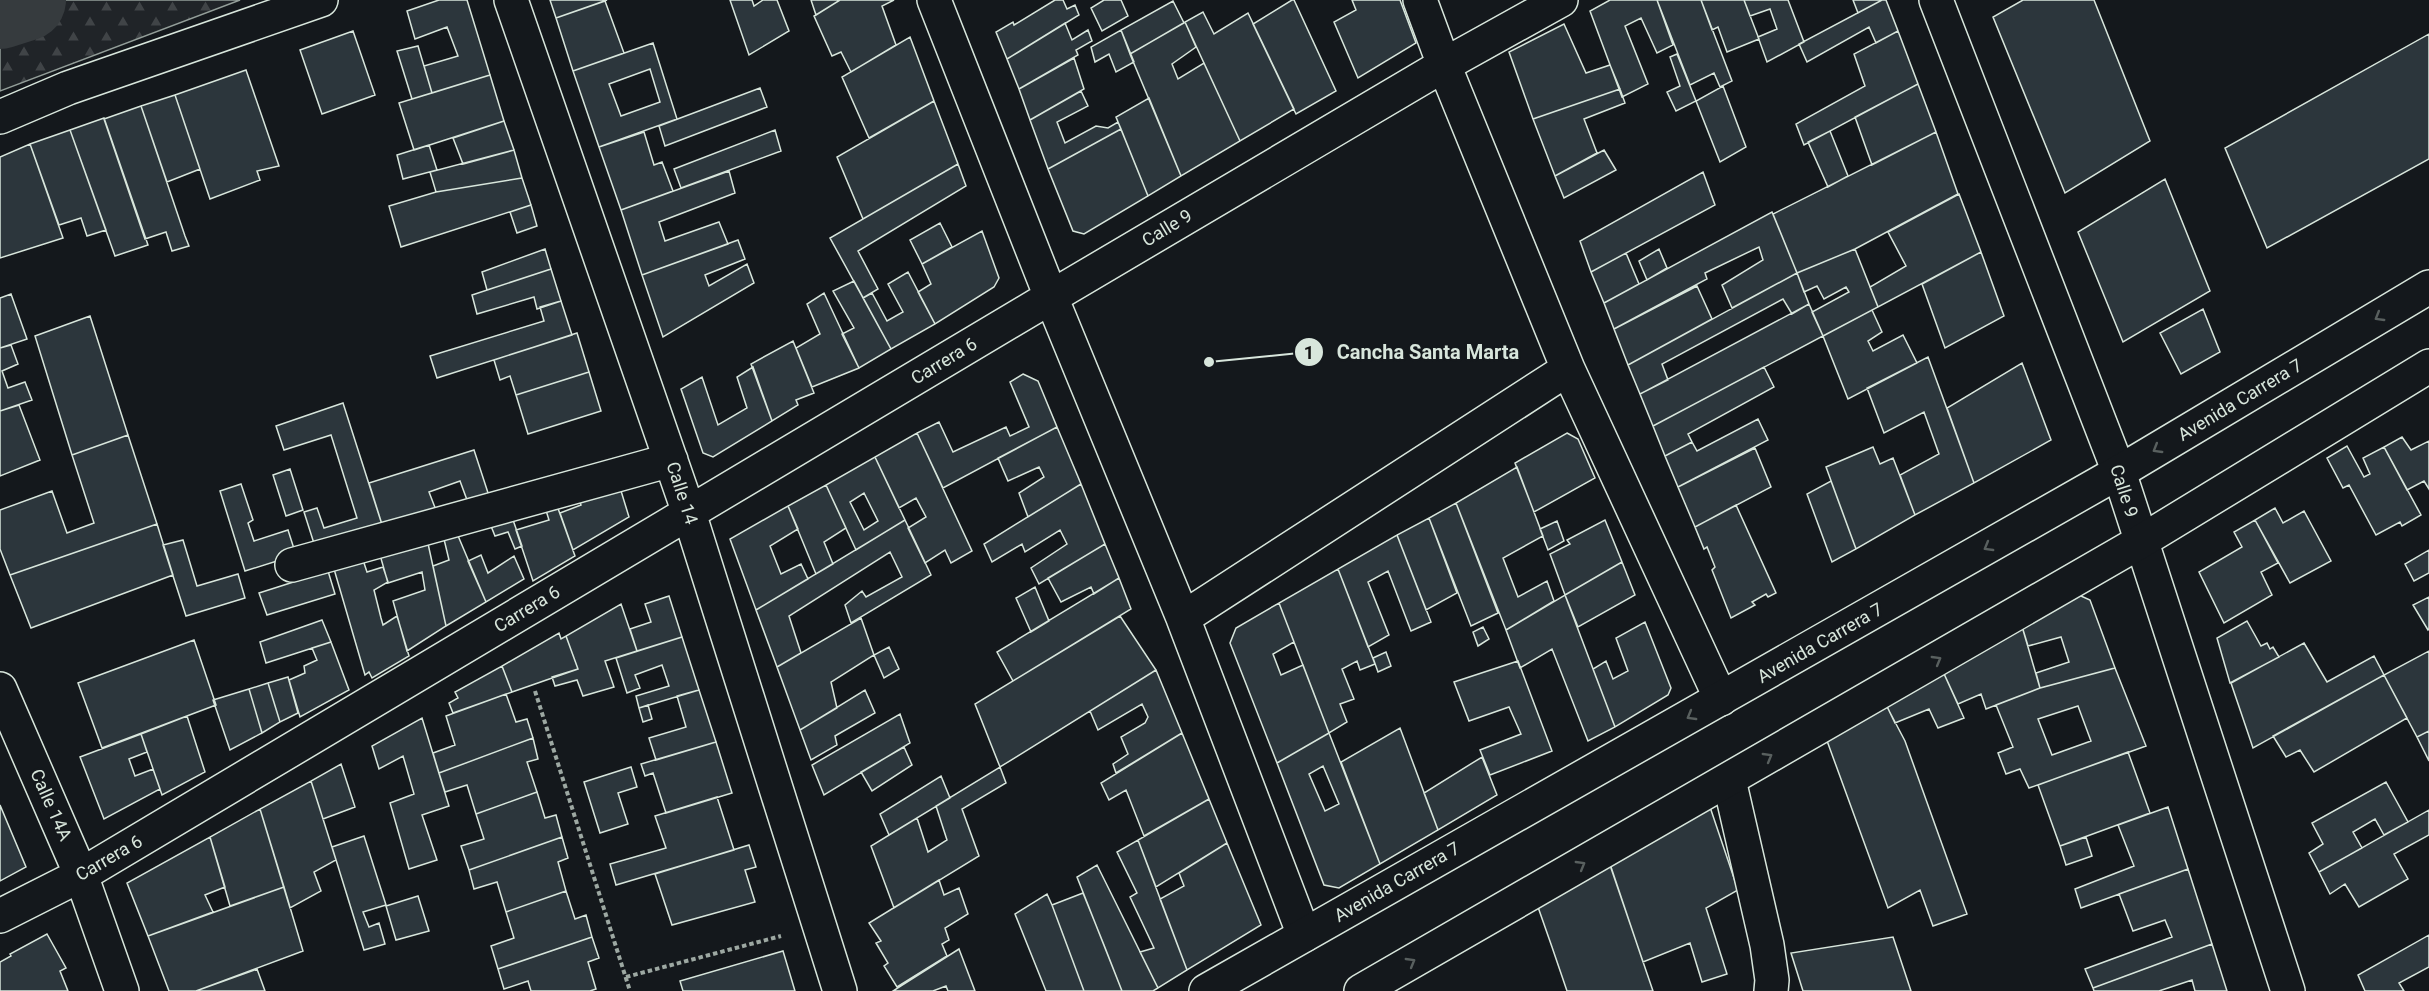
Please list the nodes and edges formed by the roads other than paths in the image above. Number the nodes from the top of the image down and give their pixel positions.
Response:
1 (321, 0) edge
2 (511, 0) edge
3 (934, 0) edge
4 (1420, 0) edge
5 (1561, 0) edge
6 (1936, 0) edge
7 (1444, 65) junction
8 (0, 117) edge
9 (2429, 287) edge
10 (1051, 297) junction
11 (2429, 366) edge
12 (1568, 369) junction
13 (671, 460) junction
14 (2119, 472) junction
15 (688, 513) junction
16 (2140, 542) junction
17 (292, 565) dead end
18 (1183, 618) junction
19 (0, 689) edge
20 (1721, 699) junction
21 (1729, 780) junction
22 (81, 875) junction
23 (0, 916) edge
24 (1304, 935) junction
25 (122, 991) edge
26 (840, 991) edge
27 (1206, 991) edge
28 (1360, 991) edge
29 (1771, 991) edge
30 (2288, 991) edge

1 - 8 street
2 - 13 street, Calle 14
3 - 10 street
4 - 7 street
5 - 7 street, Calle 9
6 - 14 street, Calle 9
7 - 10 street, Calle 9
7 - 12 street
9 -> 14 street, Avenida Carrera 7
10 - 15 street, Carrera 6
10 - 18 street
11 - 16 street
12 - 18 street
12 - 20 street
13 - 15 street, Calle 14
13 - 17 street
14 - 16 street, Calle 9
14 -> 20 street, Avenida Carrera 7
15 - 22 street, Carrera 6
15 - 26 street, Calle 14
21 -> 16 street
16 - 30 street, Calle 9
18 - 24 street
19 - 22 street, Calle 14A
20 -> 24 street, Avenida Carrera 7
28 -> 21 street
21 - 29 street
22 - 23 street, Carrera 6
22 - 25 street, Calle 14A
24 - 27 street, Avenida Carrera 7

